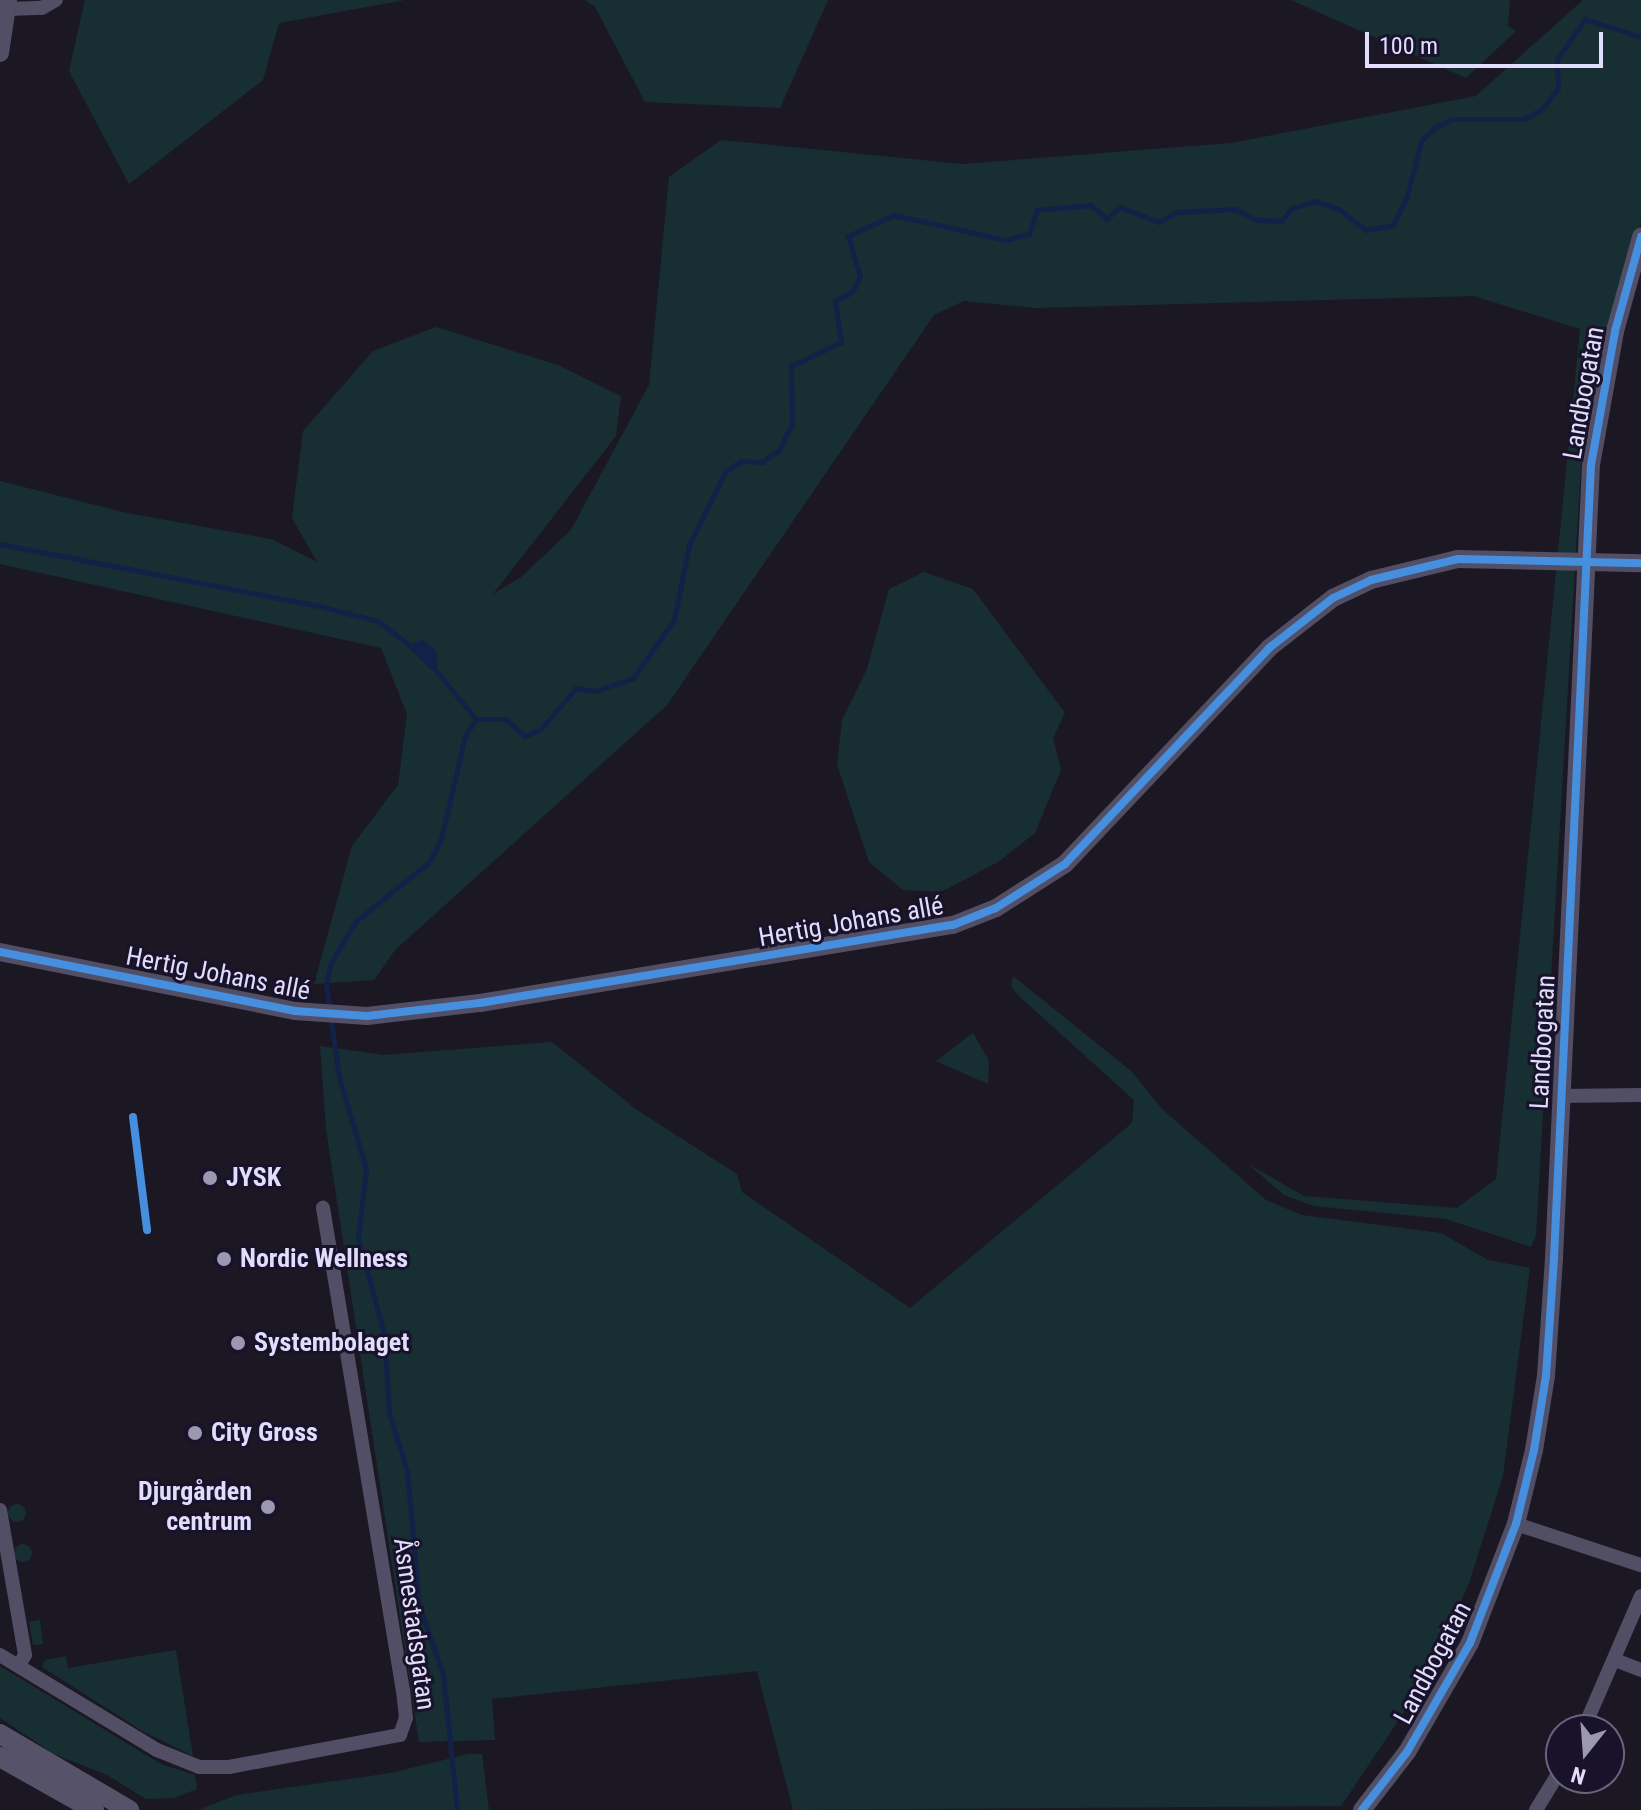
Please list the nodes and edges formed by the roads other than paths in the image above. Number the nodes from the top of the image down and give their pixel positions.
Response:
1 (56, 0) edge
2 (8, 4) edge
3 (0, 53) edge
4 (1641, 237) edge
5 (1586, 560) junction
6 (1641, 563) edge
7 (0, 952) edge
8 (1641, 1095) edge
9 (1561, 1096) junction
10 (323, 1208) dead end
11 (0, 1510) edge
12 (1516, 1524) junction
13 (1641, 1565) edge
14 (1641, 1596) edge
15 (0, 1655) edge
16 (1615, 1660) junction
17 (19, 1665) junction
18 (1641, 1670) edge
19 (1590, 1714) edge
20 (0, 1734) edge
21 (0, 1757) edge
22 (94, 1810) edge
23 (129, 1810) edge
24 (1362, 1810) edge

1 - 2 street
2 - 3 street
4 - 5 street, Landbogatan
5 - 6 street, Hertig Johans allé
5 - 7 street, Hertig Johans allé
5 - 9 street, Landbogatan
8 - 9 street
9 - 12 street, Landbogatan
10 - 17 street, Åsmestadsgatan
11 - 17 street
12 - 13 street
12 - 24 street, Landbogatan
14 - 16 street
15 - 17 street, Åsmestadsgatan
16 - 18 street
16 - 19 street
20 - 23 main road
21 - 22 main road

